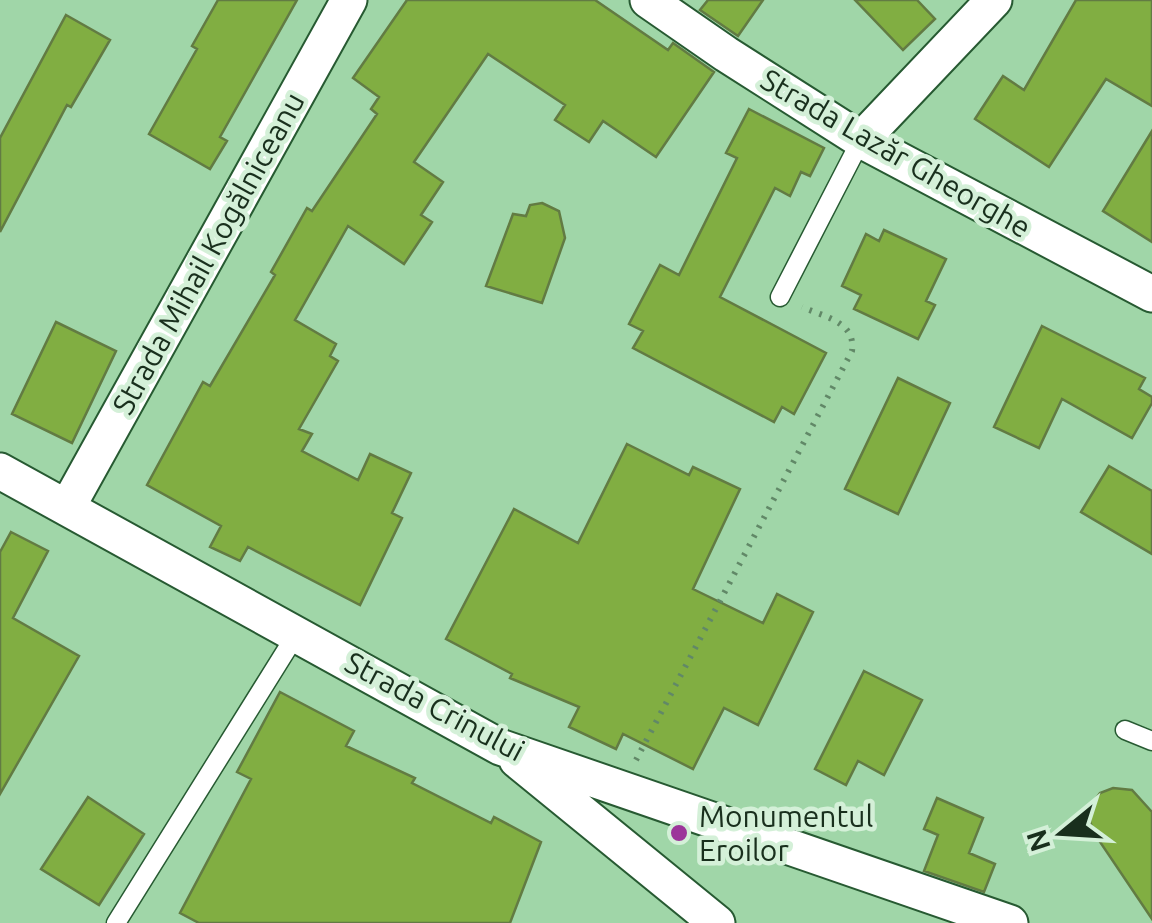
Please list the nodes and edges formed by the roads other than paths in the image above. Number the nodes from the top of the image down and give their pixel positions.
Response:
1 (348, 0) edge
2 (648, 0) edge
3 (994, 0) edge
4 (861, 140) junction
5 (1152, 294) edge
6 (780, 297) road end
7 (0, 471) edge
8 (68, 506) junction
9 (297, 633) junction
10 (1125, 730) dead end
11 (1152, 741) edge
12 (500, 747) junction
13 (116, 923) edge
14 (717, 923) edge
15 (1010, 923) edge

1 - 8 street, Strada Mihail Kogălniceanu
2 - 4 street, Strada Lazăr Gheorghe
3 - 4 street
4 - 5 street, Strada Lazăr Gheorghe
4 - 6 lane
7 - 8 street, Strada Crinului
8 - 9 street, Strada Crinului
9 - 12 street, Strada Crinului
9 - 13 lane
10 - 11 lane
12 - 14 street
12 - 15 street, Strada Crinului

